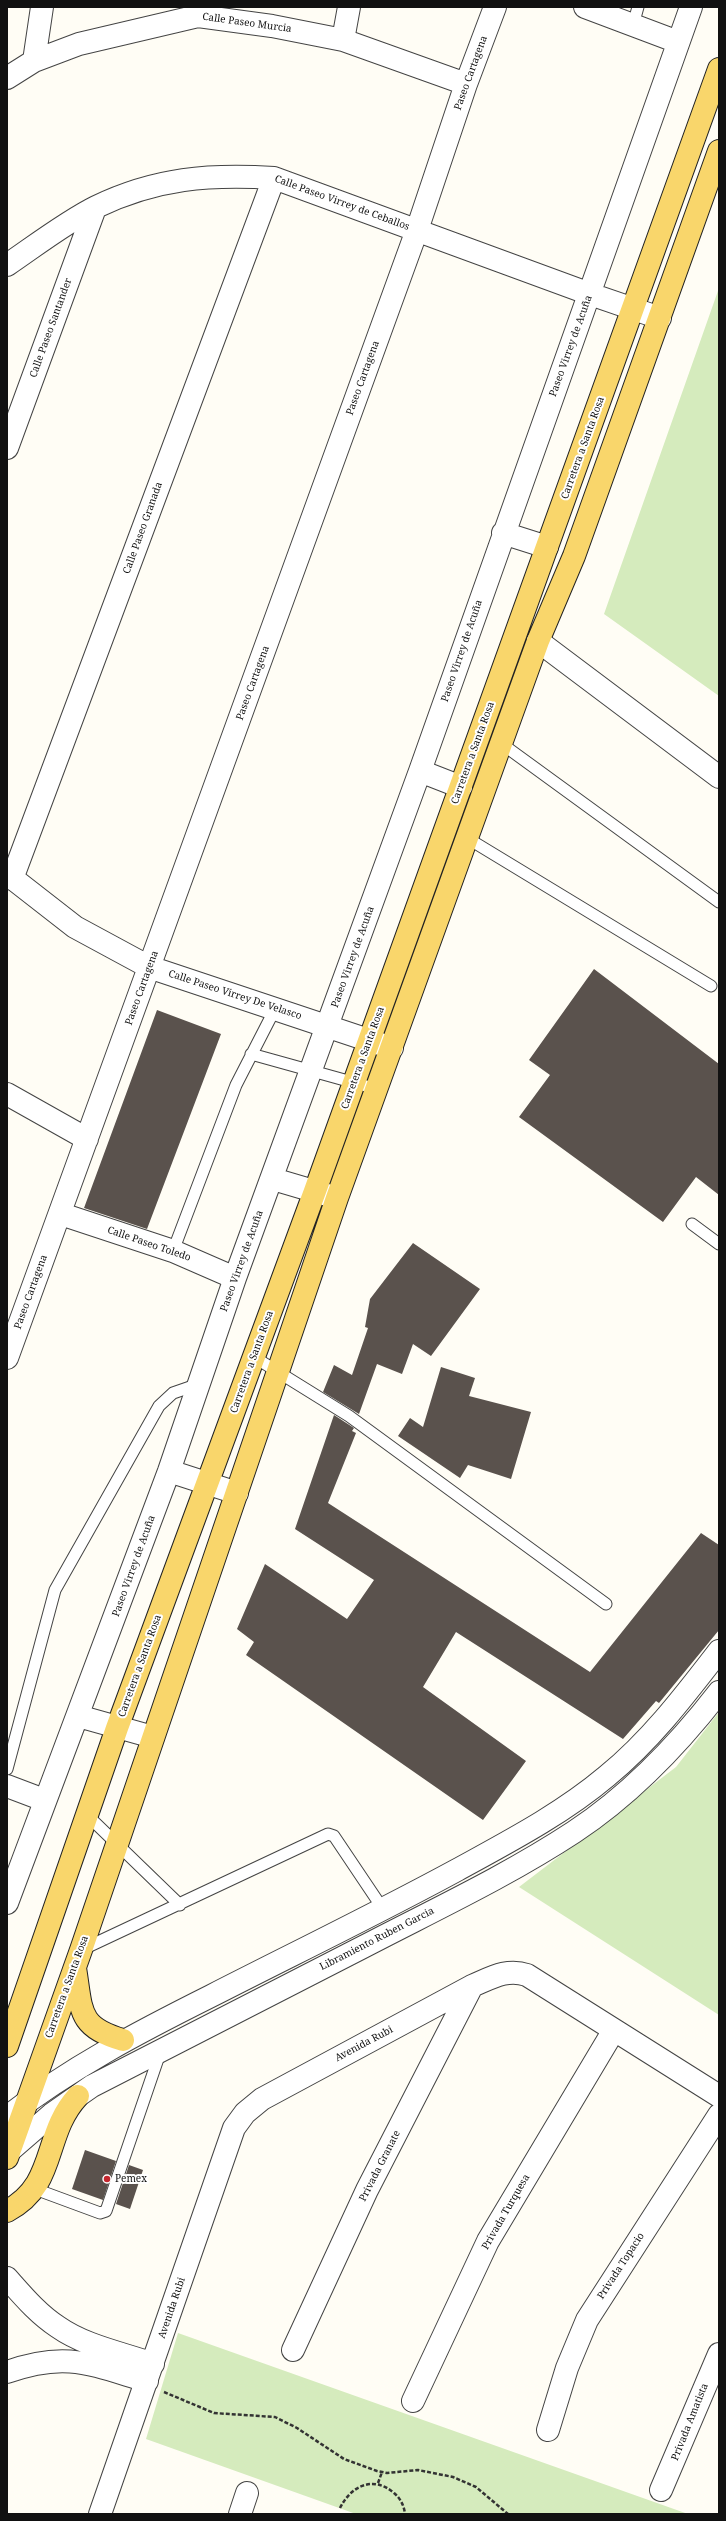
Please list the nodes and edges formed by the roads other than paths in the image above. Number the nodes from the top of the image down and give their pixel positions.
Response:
1 (42, 7) edge
2 (349, 7) edge
3 (495, 7) edge
4 (585, 7) edge
5 (691, 7) edge
6 (199, 12) edge
7 (636, 16) edge
8 (343, 40) junction
9 (678, 42) junction
10 (34, 61) junction
11 (719, 69) edge
12 (7, 78) edge
13 (466, 84) junction
14 (719, 151) edge
15 (274, 178) junction
16 (95, 208) junction
17 (417, 230) junction
18 (7, 265) edge
19 (590, 294) junction
20 (633, 309) junction
21 (660, 318) junction
22 (7, 448) edge
23 (503, 533) junction
24 (547, 547) junction
25 (538, 641) junction
26 (502, 744) junction
27 (420, 771) junction
28 (719, 777) edge
29 (461, 787) junction
30 (467, 838) junction
31 (10, 876) edge
32 (719, 902) edge
33 (149, 967) junction
34 (711, 986) dead end
35 (275, 1009) junction
36 (329, 1026) junction
37 (369, 1040) junction
38 (392, 1048) junction
39 (251, 1054) junction
40 (312, 1071) junction
41 (354, 1082) junction
42 (377, 1089) junction
43 (7, 1094) edge
44 (88, 1139) junction
45 (273, 1179) junction
46 (315, 1191) junction
47 (337, 1198) junction
48 (61, 1214) junction
49 (692, 1224) dead end
50 (719, 1244) edge
51 (173, 1250) junction
52 (235, 1278) junction
53 (254, 1357) junction
54 (7, 1358) edge
55 (278, 1371) junction
56 (199, 1384) junction
57 (169, 1471) junction
58 (207, 1484) junction
59 (236, 1493) junction
60 (606, 1604) dead end
61 (719, 1651) edge
62 (719, 1692) edge
63 (78, 1716) junction
64 (117, 1728) junction
65 (153, 1737) junction
66 (7, 1769) edge
67 (7, 1786) edge
68 (44, 1800) junction
69 (87, 1815) junction
70 (116, 1842) junction
71 (7, 1903) edge
72 (180, 1904) junction
73 (383, 1909) junction
74 (77, 1959) junction
75 (472, 1986) junction
76 (614, 2030) junction
77 (123, 2040) junction
78 (7, 2046) edge
79 (161, 2051) junction
80 (78, 2096) junction
81 (719, 2096) edge
82 (25, 2103) junction
83 (719, 2114) edge
84 (7, 2117) edge
85 (8, 2154) edge
86 (35, 2189) junction
87 (7, 2211) edge
88 (7, 2278) edge
89 (293, 2350) dead end
90 (719, 2354) edge
91 (7, 2372) edge
92 (148, 2376) junction
93 (413, 2401) dead end
94 (548, 2430) dead end
95 (662, 2490) dead end
96 (247, 2493) dead end
97 (100, 2514) edge
98 (240, 2514) edge

1 - 10 street
2 - 8 street
3 - 13 street, Paseo Cartagena
4 - 7 street
5 - 9 street, Paseo Virrey de Acuña
6 - 8 street, Calle Paseo Murcia
6 - 10 street, Calle Paseo Murcia
7 - 9 street
8 - 13 street, Calle Paseo Murcia
9 - 19 street, Paseo Virrey de Acuña
10 - 12 street, Calle Paseo Murcia
11 - 20 main road, Carretera a Santa Rosa
13 - 17 street, Paseo Cartagena
14 - 21 main road, Carretera a Santa Rosa
15 - 16 street, Calle Paseo Virrey de Ceballos
15 - 17 street, Calle Paseo Virrey de Ceballos
15 - 31 street, Calle Paseo Granada
16 - 18 street, Calle Paseo Virrey de Ceballos
16 - 22 street, Calle Paseo Santander
17 - 19 street, Calle Paseo Virrey de Ceballos
17 - 33 street, Paseo Cartagena
19 - 20 street, Calle Paseo Virrey de Ceballos
19 - 23 street, Paseo Virrey de Acuña
20 - 21 street, Calle Paseo Virrey de Ceballos
20 - 24 main road, Carretera a Santa Rosa
21 - 25 main road, Carretera a Santa Rosa
23 - 24 street
23 - 27 street, Paseo Virrey de Acuña
24 - 29 main road, Carretera a Santa Rosa
25 - 26 main road, Carretera a Santa Rosa
25 - 28 street
26 - 30 main road, Carretera a Santa Rosa
26 - 32 lane
27 - 29 street
27 - 36 street, Paseo Virrey de Acuña
29 - 37 main road, Carretera a Santa Rosa
30 - 34 lane
30 - 38 main road, Carretera a Santa Rosa
31 - 33 street, Calle Paseo Virrey De Velasco
33 - 35 street, Calle Paseo Virrey De Velasco
33 - 44 street, Paseo Cartagena
35 - 36 street, Calle Paseo Virrey De Velasco
35 - 39 lane
36 - 37 street, Calle Paseo Virrey De Velasco
36 - 40 street, Paseo Virrey de Acuña
37 - 38 street, Calle Paseo Virrey De Velasco
37 - 41 main road, Carretera a Santa Rosa
38 - 42 main road, Carretera a Santa Rosa
39 - 40 lane
39 - 51 lane
40 - 41 lane
40 - 45 street, Paseo Virrey de Acuña
41 - 42 lane
41 - 46 main road, Carretera a Santa Rosa
42 - 47 main road, Carretera a Santa Rosa
43 - 44 street
44 - 48 street, Paseo Cartagena
45 - 46 street
45 - 52 street, Paseo Virrey de Acuña
46 - 47 street
46 - 53 main road, Carretera a Santa Rosa
47 - 55 main road, Carretera a Santa Rosa
48 - 51 street, Calle Paseo Toledo
48 - 54 street, Paseo Cartagena
49 - 50 lane
51 - 52 street, Calle Paseo Toledo
52 - 56 street, Paseo Virrey de Acuña
53 - 55 lane
53 - 58 main road, Carretera a Santa Rosa
55 - 59 main road, Carretera a Santa Rosa
55 - 60 lane
56 - 57 street, Paseo Virrey de Acuña
56 - 66 lane
57 - 58 street
57 - 63 street, Paseo Virrey de Acuña
58 - 59 street
58 - 64 main road, Carretera a Santa Rosa
59 - 65 main road, Carretera a Santa Rosa
61 - 73 street
62 - 79 street, Libramiento Ruben Garcia
63 - 64 street
63 - 68 street, Paseo Virrey de Acuña
64 - 65 street
64 - 69 main road, Carretera a Santa Rosa
65 - 70 main road, Carretera a Santa Rosa
67 - 68 street
68 - 71 street, Paseo Virrey de Acuña
69 - 70 lane
69 - 78 main road, Carretera a Santa Rosa
70 - 72 lane
70 - 74 main road, Carretera a Santa Rosa
72 - 73 lane
72 - 74 lane
73 - 77 street
74 - 77 main road
74 - 82 main road, Carretera a Santa Rosa
75 - 76 street, Avenida Rubi
75 - 89 street, Privada Granate
75 - 92 street, Avenida Rubi
76 - 81 street, Avenida Rubi
76 - 93 street, Privada Turquesa
77 - 82 street
79 - 80 street, Libramiento Ruben Garcia
79 - 86 lane
80 - 85 street, Libramiento Ruben Garcia
80 - 86 main road
82 - 84 street
82 - 85 main road, Carretera a Santa Rosa
83 - 94 street, Privada Topacio
86 - 87 main road
88 - 92 street
90 - 95 street, Privada Amatista
91 - 92 street
92 - 97 street, Avenida Rubi
96 - 98 street

